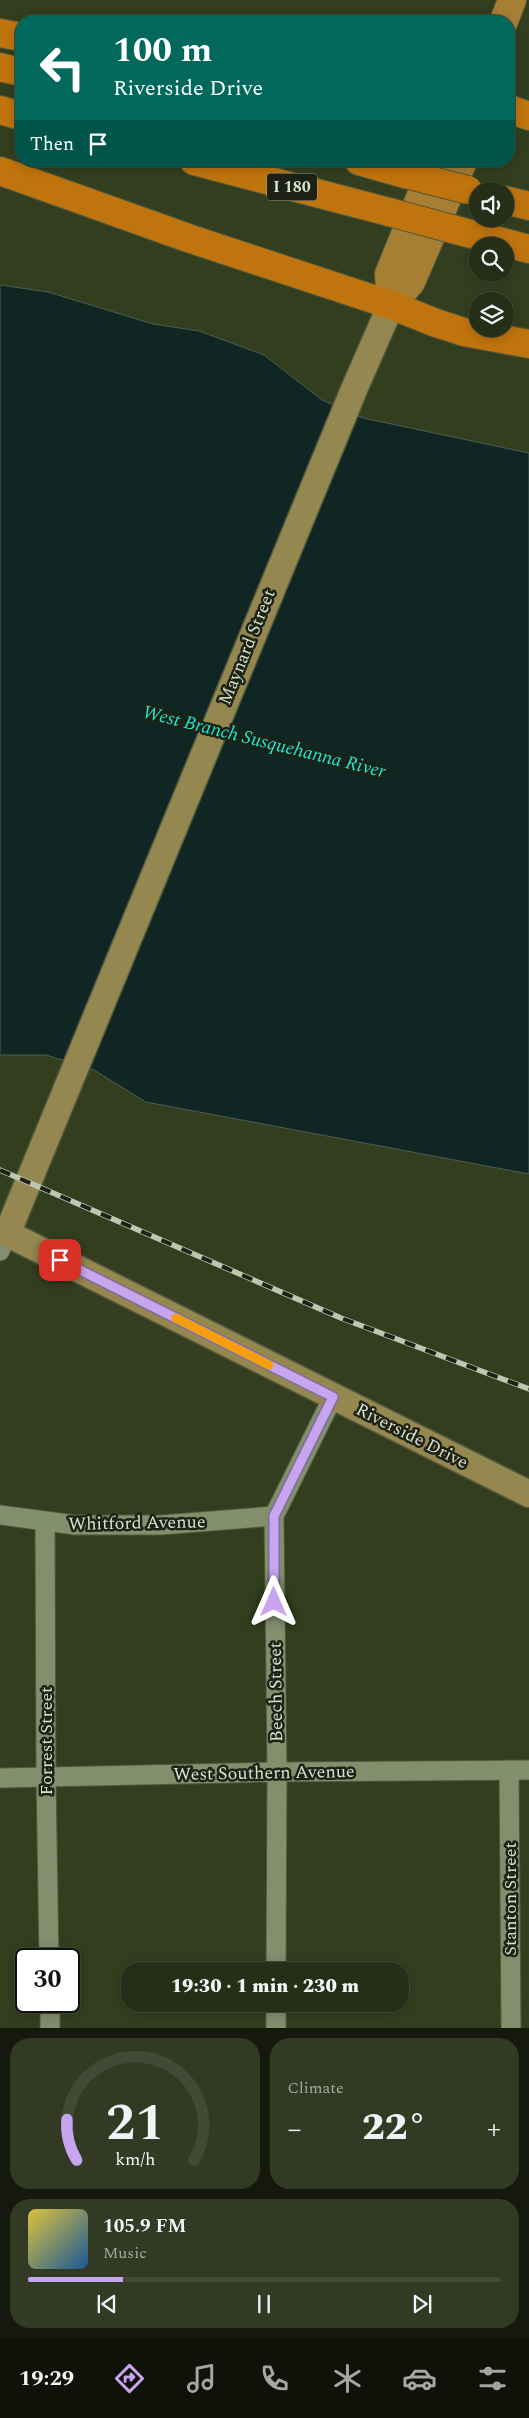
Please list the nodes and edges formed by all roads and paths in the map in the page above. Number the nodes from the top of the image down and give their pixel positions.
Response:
1 (512, 0) edge
2 (506, 15) edge
3 (0, 33) edge
4 (15, 36) edge
5 (0, 67) edge
6 (15, 71) edge
7 (0, 110) edge
8 (515, 111) edge
9 (15, 114) edge
10 (529, 116) edge
11 (217, 167) edge
12 (380, 167) edge
13 (433, 167) edge
14 (460, 167) edge
15 (0, 171) edge
16 (469, 191) edge
17 (514, 202) edge
18 (529, 206) edge
19 (529, 249) edge
20 (391, 305) junction
21 (529, 344) edge
22 (2, 1238) edge
23 (333, 1397) junction
24 (529, 1494) edge
25 (0, 1515) edge
26 (274, 1516) junction
27 (46, 1523) junction
28 (509, 1770) junction
29 (529, 1770) edge
30 (277, 1772) junction
31 (46, 1777) junction
32 (0, 1778) edge
33 (49, 1948) edge
34 (276, 1962) edge
35 (276, 2012) edge
36 (50, 2013) edge
37 (50, 2028) edge
38 (276, 2028) edge
39 (511, 2028) edge

1 - 2 main road
3 - 4 highway
5 - 6 highway
7 - 9 highway
8 - 10 highway
11 - 19 highway, I 180, bridge
12 - 16 highway, bridge
13 - 20 main road, Maynard Street
14 - 20 main road, Maynard Street
15 - 20 highway
17 - 18 highway
20 - 21 highway
20 - 22 main road, Maynard Street
22 - 23 main road, Riverside Drive
23 - 24 main road, Riverside Drive
23 - 26 street, Beech Street
25 - 27 street, Whitford Avenue
26 - 27 street, Whitford Avenue
26 - 30 street, Beech Street
27 - 31 street, Forrest Street
28 - 29 street, West Southern Avenue
28 - 30 street, West Southern Avenue
28 - 39 street, Stanton Street
30 - 31 street, West Southern Avenue
30 - 34 street, Beech Street
31 - 32 street, West Southern Avenue
31 - 33 street, Forrest Street
35 - 38 street
36 - 37 street

